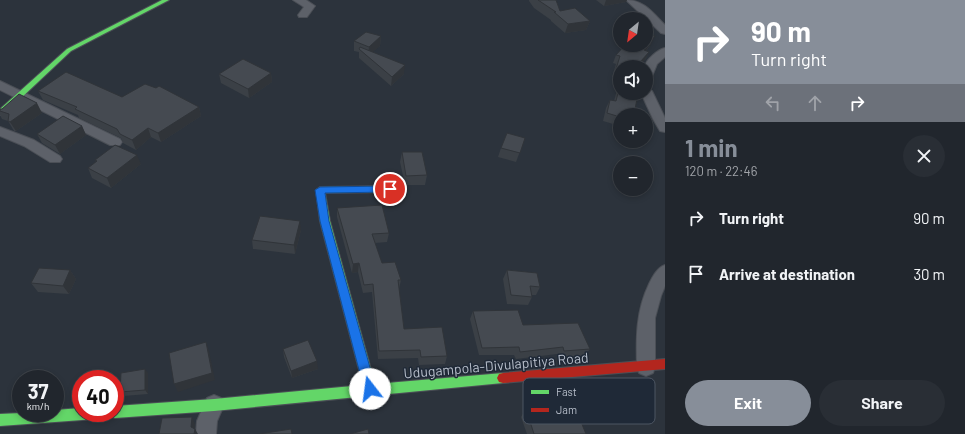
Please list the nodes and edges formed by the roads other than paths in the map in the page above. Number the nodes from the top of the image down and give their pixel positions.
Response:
1 (166, 0) edge
2 (298, 0) edge
3 (630, 0) edge
4 (302, 15) dead end
5 (665, 31) edge
6 (665, 51) edge
7 (653, 62) edge
8 (0, 85) edge
9 (22, 95) junction
10 (650, 100) edge
11 (0, 113) edge
12 (665, 128) edge
13 (0, 131) edge
14 (115, 142) dead end
15 (55, 159) dead end
16 (390, 189) dead end
17 (665, 272) edge
18 (665, 364) edge
19 (646, 366) junction
20 (370, 389) junction
21 (214, 405) junction
22 (124, 411) edge
23 (72, 415) edge
24 (0, 420) edge
25 (206, 434) edge

1 - 9 street
2 - 4 street
3 - 5 street
6 - 7 street
8 - 9 street
9 - 11 street
9 - 14 street
10 - 12 street
13 - 15 street
16 - 20 street
17 - 19 street
18 - 19 street, Udugampola-Divulapitiya Road
19 - 20 street, Udugampola-Divulapitiya Road
20 - 21 street, Udugampola-Divulapitiya Road
21 - 22 street, Udugampola-Divulapitiya Road
21 - 25 street
23 - 24 street

